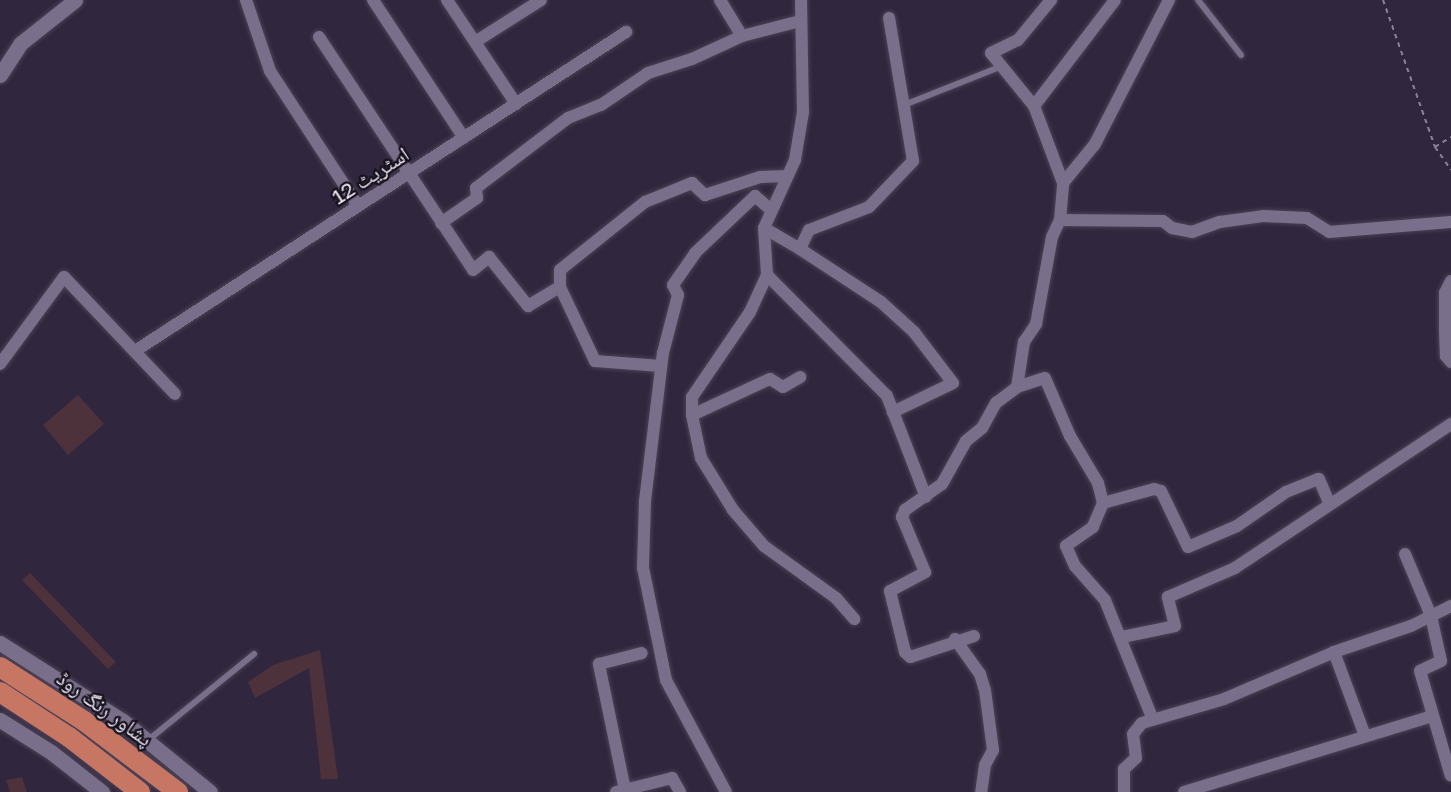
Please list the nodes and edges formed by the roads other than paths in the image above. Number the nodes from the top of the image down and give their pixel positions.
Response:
1 (75, 0) edge
2 (246, 0) edge
3 (373, 0) edge
4 (447, 0) edge
5 (541, 0) edge
6 (720, 0) edge
7 (801, 0) edge
8 (1051, 0) edge
9 (1114, 0) edge
10 (1169, 0) edge
11 (1198, 0) edge
12 (888, 18) dead end
13 (800, 21) junction
14 (626, 32) dead end
15 (742, 36) junction
16 (319, 37) dead end
17 (475, 42) junction
18 (1241, 55) dead end
19 (1002, 66) junction
20 (0, 75) edge
21 (516, 104) junction
22 (903, 105) junction
23 (1034, 106) junction
24 (464, 138) junction
25 (407, 174) junction
26 (786, 176) junction
27 (1063, 183) junction
28 (358, 206) junction
29 (770, 209) junction
30 (1060, 220) junction
31 (1451, 222) edge
32 (441, 223) junction
33 (764, 228) junction
34 (800, 249) junction
35 (767, 275) junction
36 (1451, 282) edge
37 (560, 287) junction
38 (135, 351) junction
39 (1451, 362) edge
40 (0, 364) edge
41 (661, 366) junction
42 (800, 377) dead end
43 (1017, 387) junction
44 (175, 394) dead end
45 (893, 412) junction
46 (692, 415) junction
47 (1451, 424) edge
48 (926, 497) junction
49 (1103, 503) junction
50 (1329, 503) junction
51 (1405, 554) dead end
52 (1451, 606) edge
53 (1431, 616) junction
54 (854, 618) dead end
55 (974, 636) dead end
56 (1122, 637) junction
57 (955, 639) junction
58 (0, 643) edge
59 (1334, 652) junction
60 (642, 653) dead end
61 (254, 654) dead end
62 (0, 667) edge
63 (0, 692) edge
64 (1432, 716) junction
65 (0, 720) edge
66 (1153, 720) junction
67 (1365, 736) junction
68 (146, 741) junction
69 (1451, 776) edge
70 (620, 791) edge
71 (102, 792) edge
72 (140, 792) edge
73 (178, 792) edge
74 (210, 792) edge
75 (681, 792) edge
76 (726, 792) edge
77 (981, 792) edge
78 (1124, 792) edge
79 (1184, 792) edge

1 - 20 street
2 - 28 street
3 - 24 street
4 - 17 street
5 - 17 street
6 - 15 street
7 - 13 street
8 - 19 street
9 - 23 street
10 - 27 street
11 - 18 lane
12 - 22 street
13 - 15 street
13 - 26 street
14 - 21 street, اسٹریٹ 12
15 - 32 street
16 - 25 street
17 - 21 street
19 - 22 lane
19 - 23 street
21 - 24 street, اسٹریٹ 12
22 - 34 street
23 - 27 street
24 - 25 street, اسٹریٹ 12
25 - 28 street, اسٹریٹ 12
25 - 32 street
26 - 29 street
26 - 37 street
27 - 30 street
28 - 38 street, اسٹریٹ 12
29 - 33 street
29 - 41 street
30 - 31 street
30 - 43 street
32 - 37 street
33 - 34 street
33 - 35 street
34 - 45 street
35 - 45 street
35 - 46 street
36 - 39 street
37 - 41 street
38 - 40 street
38 - 44 street
41 - 76 street
42 - 46 street
43 - 48 street
43 - 49 street
45 - 48 street
46 - 54 street
47 - 50 street
48 - 57 street
49 - 50 street
49 - 56 street
50 - 56 street
51 - 53 street
52 - 53 street
53 - 59 street
53 - 64 street
55 - 57 street
56 - 66 street
57 - 77 street
58 - 68 street
59 - 66 street
59 - 67 street
60 - 70 street
61 - 68 lane
62 - 73 highway, پشاور رنگ روڈ
63 - 72 highway
64 - 67 street
64 - 69 street
65 - 71 street
66 - 78 street
67 - 79 street
68 - 74 street
70 - 75 street

